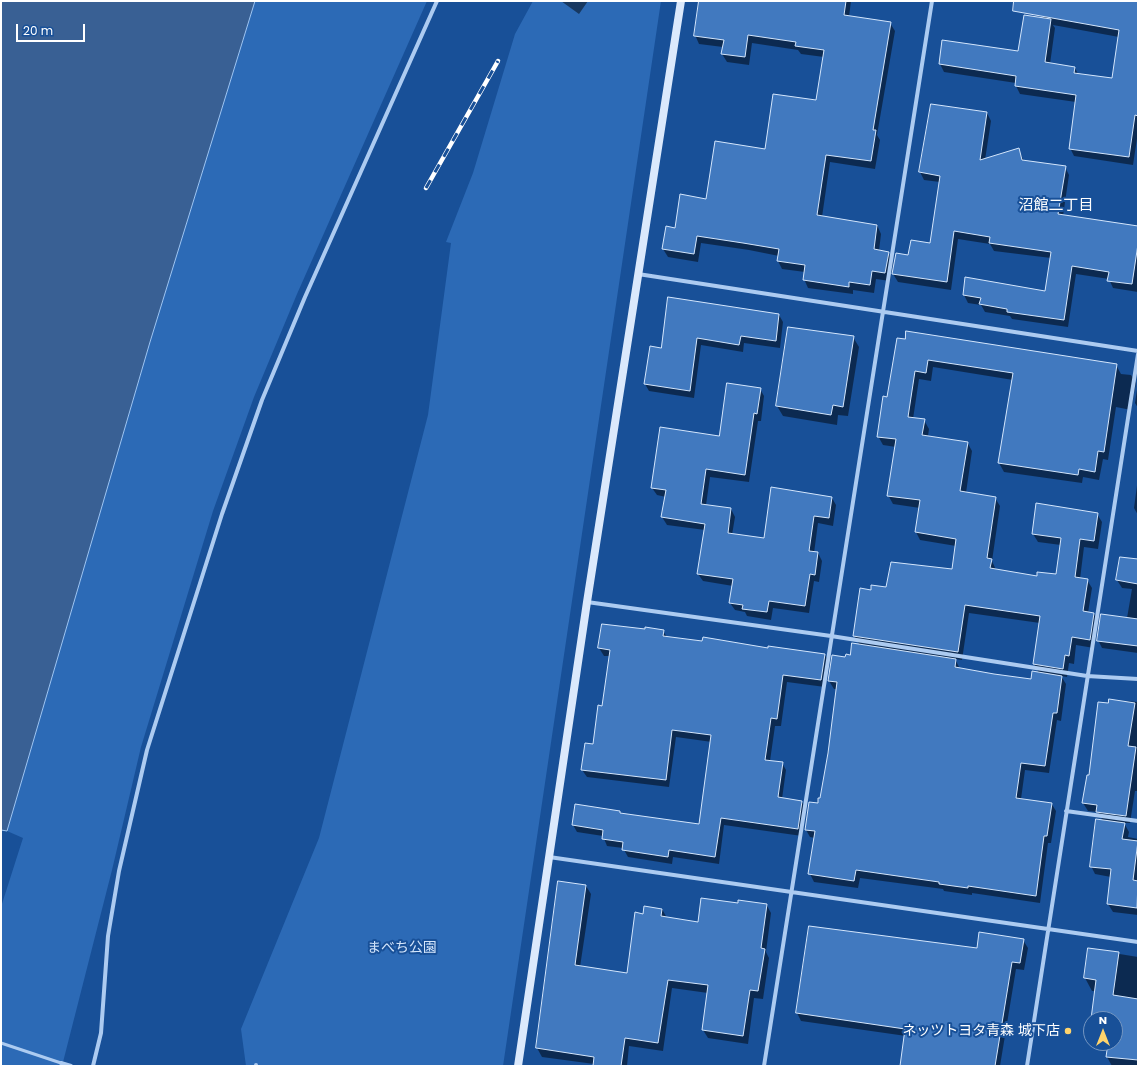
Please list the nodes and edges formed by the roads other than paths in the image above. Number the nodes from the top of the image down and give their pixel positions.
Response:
1 (437, 1) edge
2 (681, 1) edge
3 (932, 1) edge
4 (638, 274) junction
5 (884, 311) junction
6 (1138, 350) edge
7 (1138, 354) edge
8 (587, 602) junction
9 (831, 636) junction
10 (1087, 676) junction
11 (1138, 679) edge
12 (1066, 811) junction
13 (1138, 821) edge
14 (548, 857) junction
15 (791, 891) junction
16 (1047, 930) junction
17 (1138, 942) edge
18 (1, 1043) edge
19 (62, 1063) joint
20 (71, 1066) edge
21 (93, 1066) edge
22 (518, 1066) edge
23 (764, 1066) edge
24 (1027, 1066) edge

1 - 21 street
2 - 4 street
3 - 5 street
4 - 5 street
4 - 8 street
5 - 6 street
5 - 9 street
7 - 10 street
8 - 9 street
8 - 14 street
9 - 10 street
9 - 15 street
10 - 11 street
10 - 12 street
12 - 13 street
12 - 16 street
14 - 15 street
14 - 22 street
15 - 16 street
15 - 23 street
16 - 17 street
16 - 24 street
18 - 19 lane
19 - 20 street

